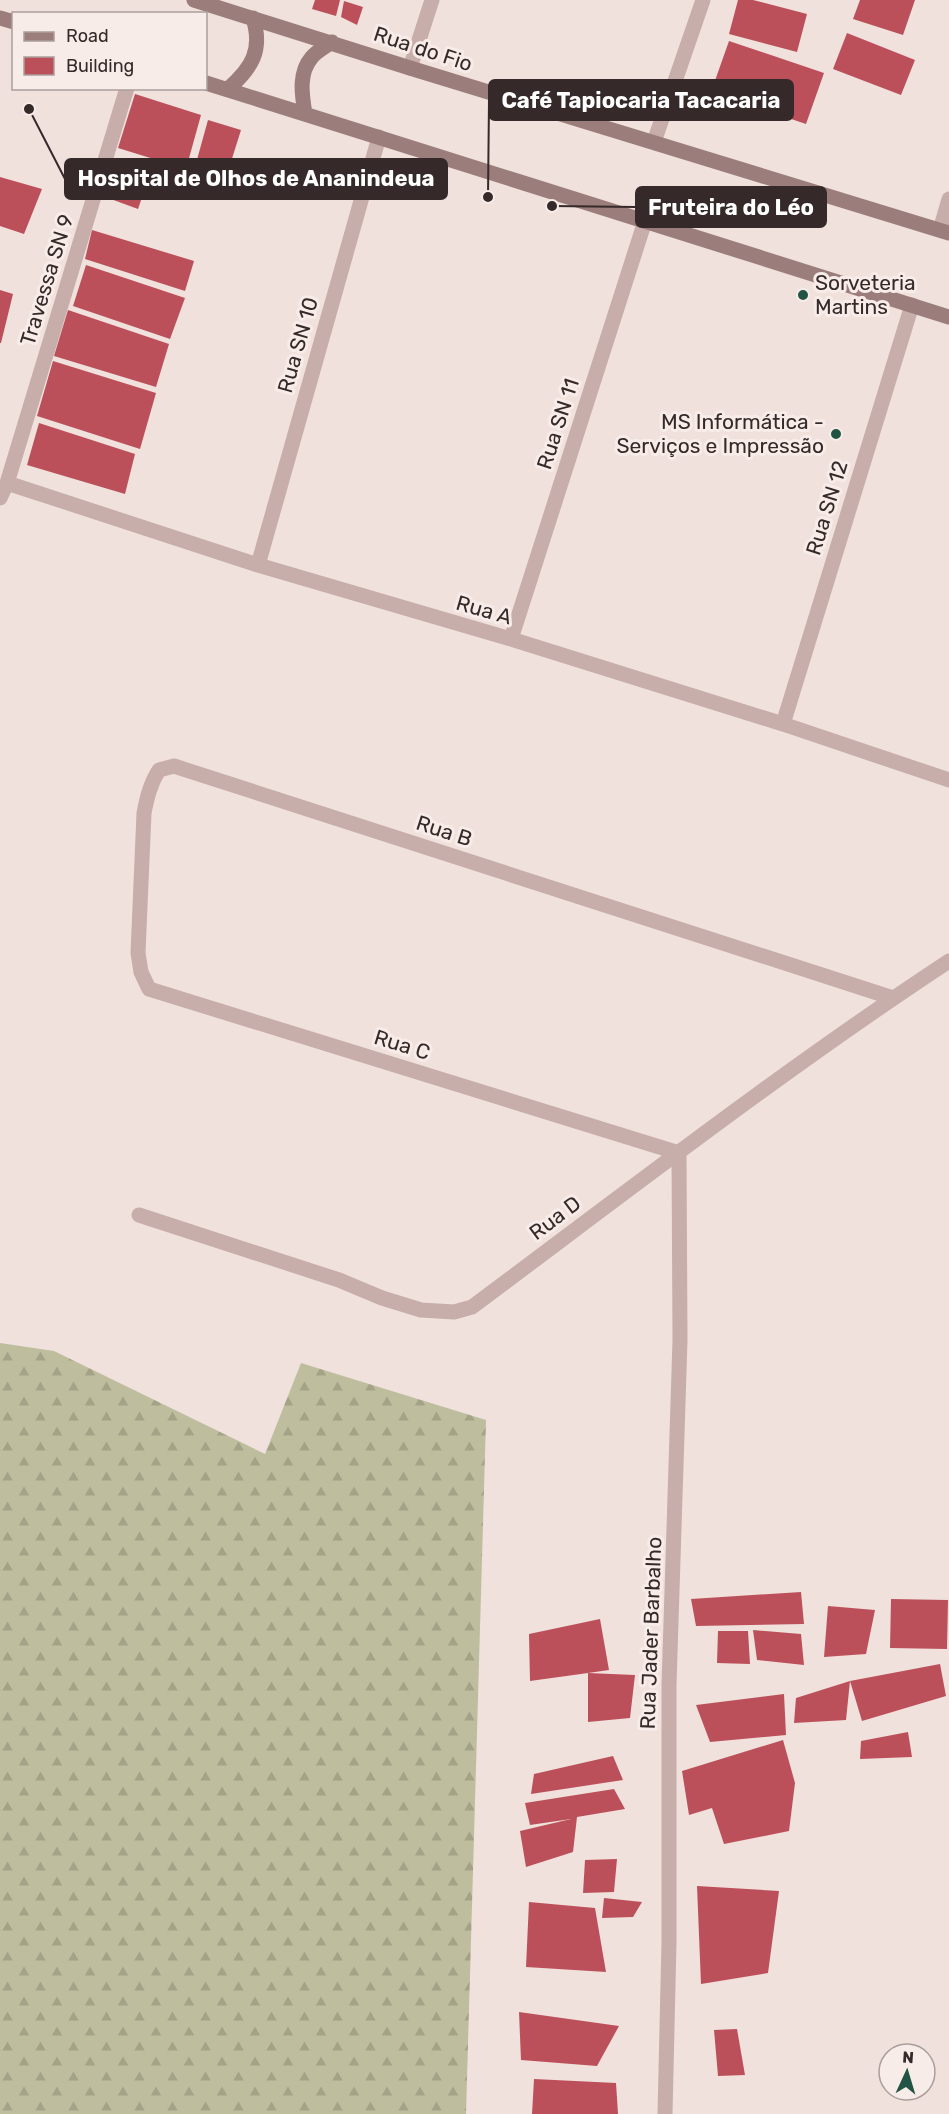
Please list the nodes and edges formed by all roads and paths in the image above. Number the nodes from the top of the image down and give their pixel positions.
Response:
1 (194, 0) edge
2 (432, 0) edge
3 (703, 0) edge
4 (253, 18) junction
5 (332, 42) junction
6 (410, 68) junction
7 (207, 82) edge
8 (228, 89) junction
9 (126, 90) edge
10 (305, 114) junction
11 (379, 137) junction
12 (654, 142) junction
13 (949, 198) edge
14 (645, 221) junction
15 (944, 232) edge
16 (912, 305) junction
17 (949, 316) edge
18 (7, 483) junction
19 (0, 498) edge
20 (258, 565) junction
21 (511, 639) junction
22 (783, 724) junction
23 (949, 780) edge
24 (138, 953) joint
25 (949, 961) edge
26 (893, 998) junction
27 (679, 1152) junction
28 (139, 1215) dead end
29 (665, 2114) edge

1 - 4 street, Rua do Fio
2 - 6 street
3 - 12 street
4 - 5 street, Rua do Fio
4 - 8 street
5 - 6 street, Rua do Fio
5 - 10 street
6 - 12 street, Rua do Fio
7 - 8 street
8 - 10 street
9 - 18 street, Travessa SN 9
10 - 11 street
11 - 14 street
11 - 20 street, Rua SN 10
12 - 15 street, Rua do Fio
13 - 15 street
14 - 16 street
14 - 21 street, Rua SN 11
16 - 17 street
16 - 22 street, Rua SN 12
18 - 19 street, Travessa SN 9
18 - 20 street, Rua A
20 - 21 street, Rua A
21 - 22 street, Rua A
22 - 23 street, Rua A
24 - 26 street, Rua B
24 - 27 street, Rua C
25 - 26 street, Rua D
26 - 27 street, Rua D
27 - 28 street, Rua D
27 - 29 street, Rua Jader Barbalho

